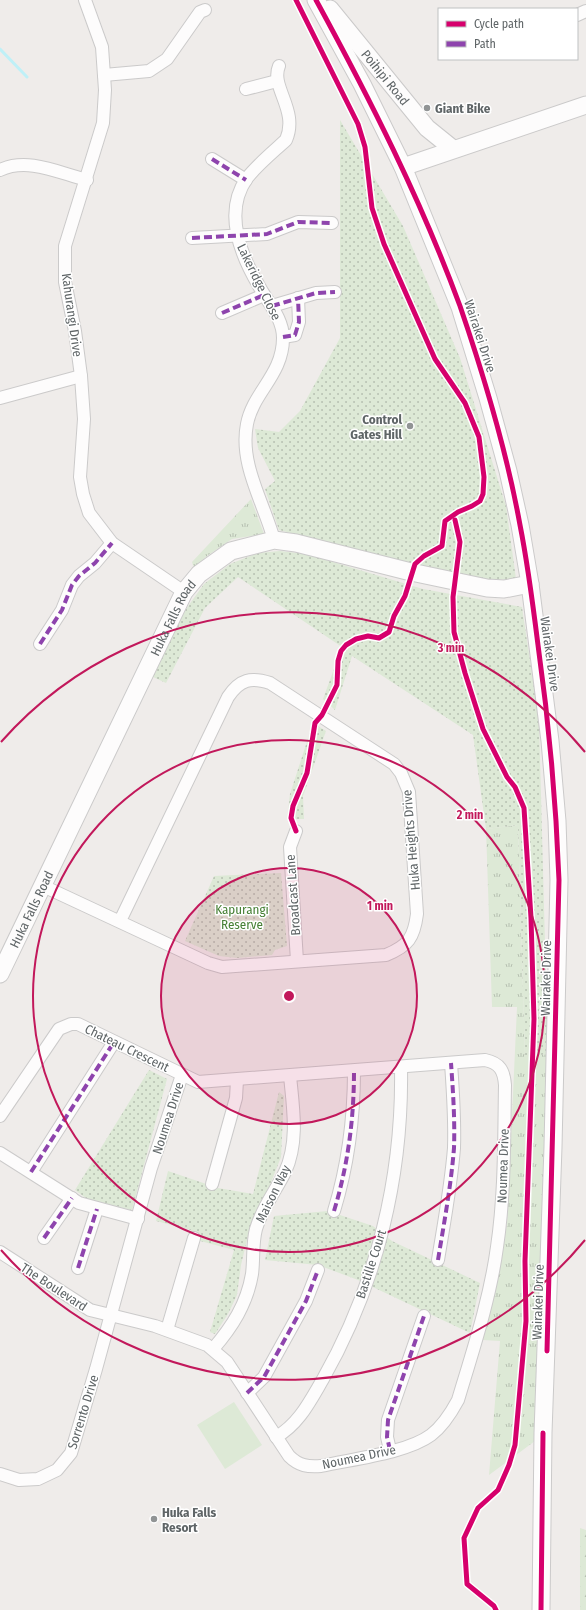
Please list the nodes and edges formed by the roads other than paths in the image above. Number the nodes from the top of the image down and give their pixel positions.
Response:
1 (85, 0) edge
2 (316, 0) edge
3 (322, 0) edge
4 (205, 10) dead end
5 (279, 66) dead end
6 (104, 75) junction
7 (277, 81) junction
8 (246, 89) dead end
9 (586, 105) edge
10 (453, 149) junction
11 (212, 159) dead end
12 (403, 167) junction
13 (0, 170) edge
14 (87, 180) junction
15 (246, 180) junction
16 (332, 223) dead end
17 (236, 237) junction
18 (192, 238) dead end
19 (335, 292) dead end
20 (264, 295) junction
21 (298, 298) junction
22 (272, 306) junction
23 (222, 313) dead end
24 (283, 337) junction
25 (81, 376) junction
26 (0, 398) edge
27 (274, 540) junction
28 (112, 543) junction
29 (530, 584) junction
30 (184, 592) junction
31 (40, 644) dead end
32 (296, 831) dead end
33 (43, 886) junction
34 (120, 921) junction
35 (297, 960) junction
36 (0, 974) edge
37 (114, 1042) junction
38 (451, 1063) junction
39 (400, 1067) junction
40 (354, 1071) junction
41 (182, 1075) junction
42 (290, 1076) junction
43 (237, 1080) junction
44 (0, 1116) edge
45 (0, 1153) edge
46 (31, 1172) junction
47 (212, 1184) dead end
48 (72, 1198) junction
49 (97, 1209) junction
50 (334, 1211) dead end
51 (138, 1219) junction
52 (44, 1238) dead end
53 (194, 1238) dead end
54 (0, 1252) edge
55 (438, 1260) dead end
56 (78, 1268) dead end
57 (318, 1270) dead end
58 (110, 1316) junction
59 (424, 1316) dead end
60 (168, 1330) junction
61 (213, 1349) junction
62 (247, 1392) junction
63 (276, 1437) junction
64 (390, 1450) junction
65 (0, 1474) edge
66 (541, 1610) edge

1 - 6 street, Kahurangi Drive
2 - 12 main road, Wairakei Drive
3 - 10 main road, Poihipi Road
4 - 6 street
5 - 7 street, Lakeridge Close
6 - 14 street, Kahurangi Drive
7 - 8 street
7 - 15 street, Lakeridge Close
9 - 10 main road
10 - 12 main road
11 - 15 street
12 - 29 main road, Wairakei Drive
13 - 14 street
14 - 25 street, Kahurangi Drive
15 - 17 street, Lakeridge Close
16 - 17 street
17 - 18 street
17 - 20 street, Lakeridge Close
19 - 21 street
20 - 22 street, Lakeridge Close
20 - 23 street
21 - 22 street
21 - 24 street
22 - 24 street, Lakeridge Close
24 - 27 street, Lakeridge Close
25 - 26 street
25 - 28 street, Kahurangi Drive
27 - 29 main road, Huka Falls Road
27 - 30 main road, Huka Falls Road
28 - 30 street, Kahurangi Drive
28 - 31 street
29 - 66 main road, Wairakei Drive
30 - 33 main road, Huka Falls Road
32 - 35 street, Broadcast Lane
33 - 34 street, Huka Heights Drive
33 - 36 main road, Huka Falls Road
34 - 35 street, Huka Heights Drive
34 - 35 street, Huka Heights Drive
37 - 41 street, Chateau Crescent
37 - 44 street, Chateau Crescent
37 - 46 street
38 - 39 street, Noumea Drive
38 - 55 street
38 - 64 street, Noumea Drive
39 - 40 street, Noumea Drive
39 - 63 street, Bastille Court
40 - 42 street, Noumea Drive
40 - 50 street
41 - 43 street, Noumea Drive
41 - 51 street, Noumea Drive
42 - 43 street, Noumea Drive
42 - 61 street, Maison Way
43 - 47 street
45 - 46 street
46 - 48 street
48 - 49 street
48 - 52 street
49 - 51 street
49 - 56 street
51 - 58 street, Noumea Drive
53 - 60 street
54 - 58 street, The Boulevard
57 - 62 street
58 - 60 street, Noumea Drive
58 - 65 street, Sorrento Drive
59 - 64 street
60 - 61 street, Noumea Drive
61 - 62 street, Noumea Drive
62 - 63 street, Noumea Drive
63 - 64 street, Noumea Drive

